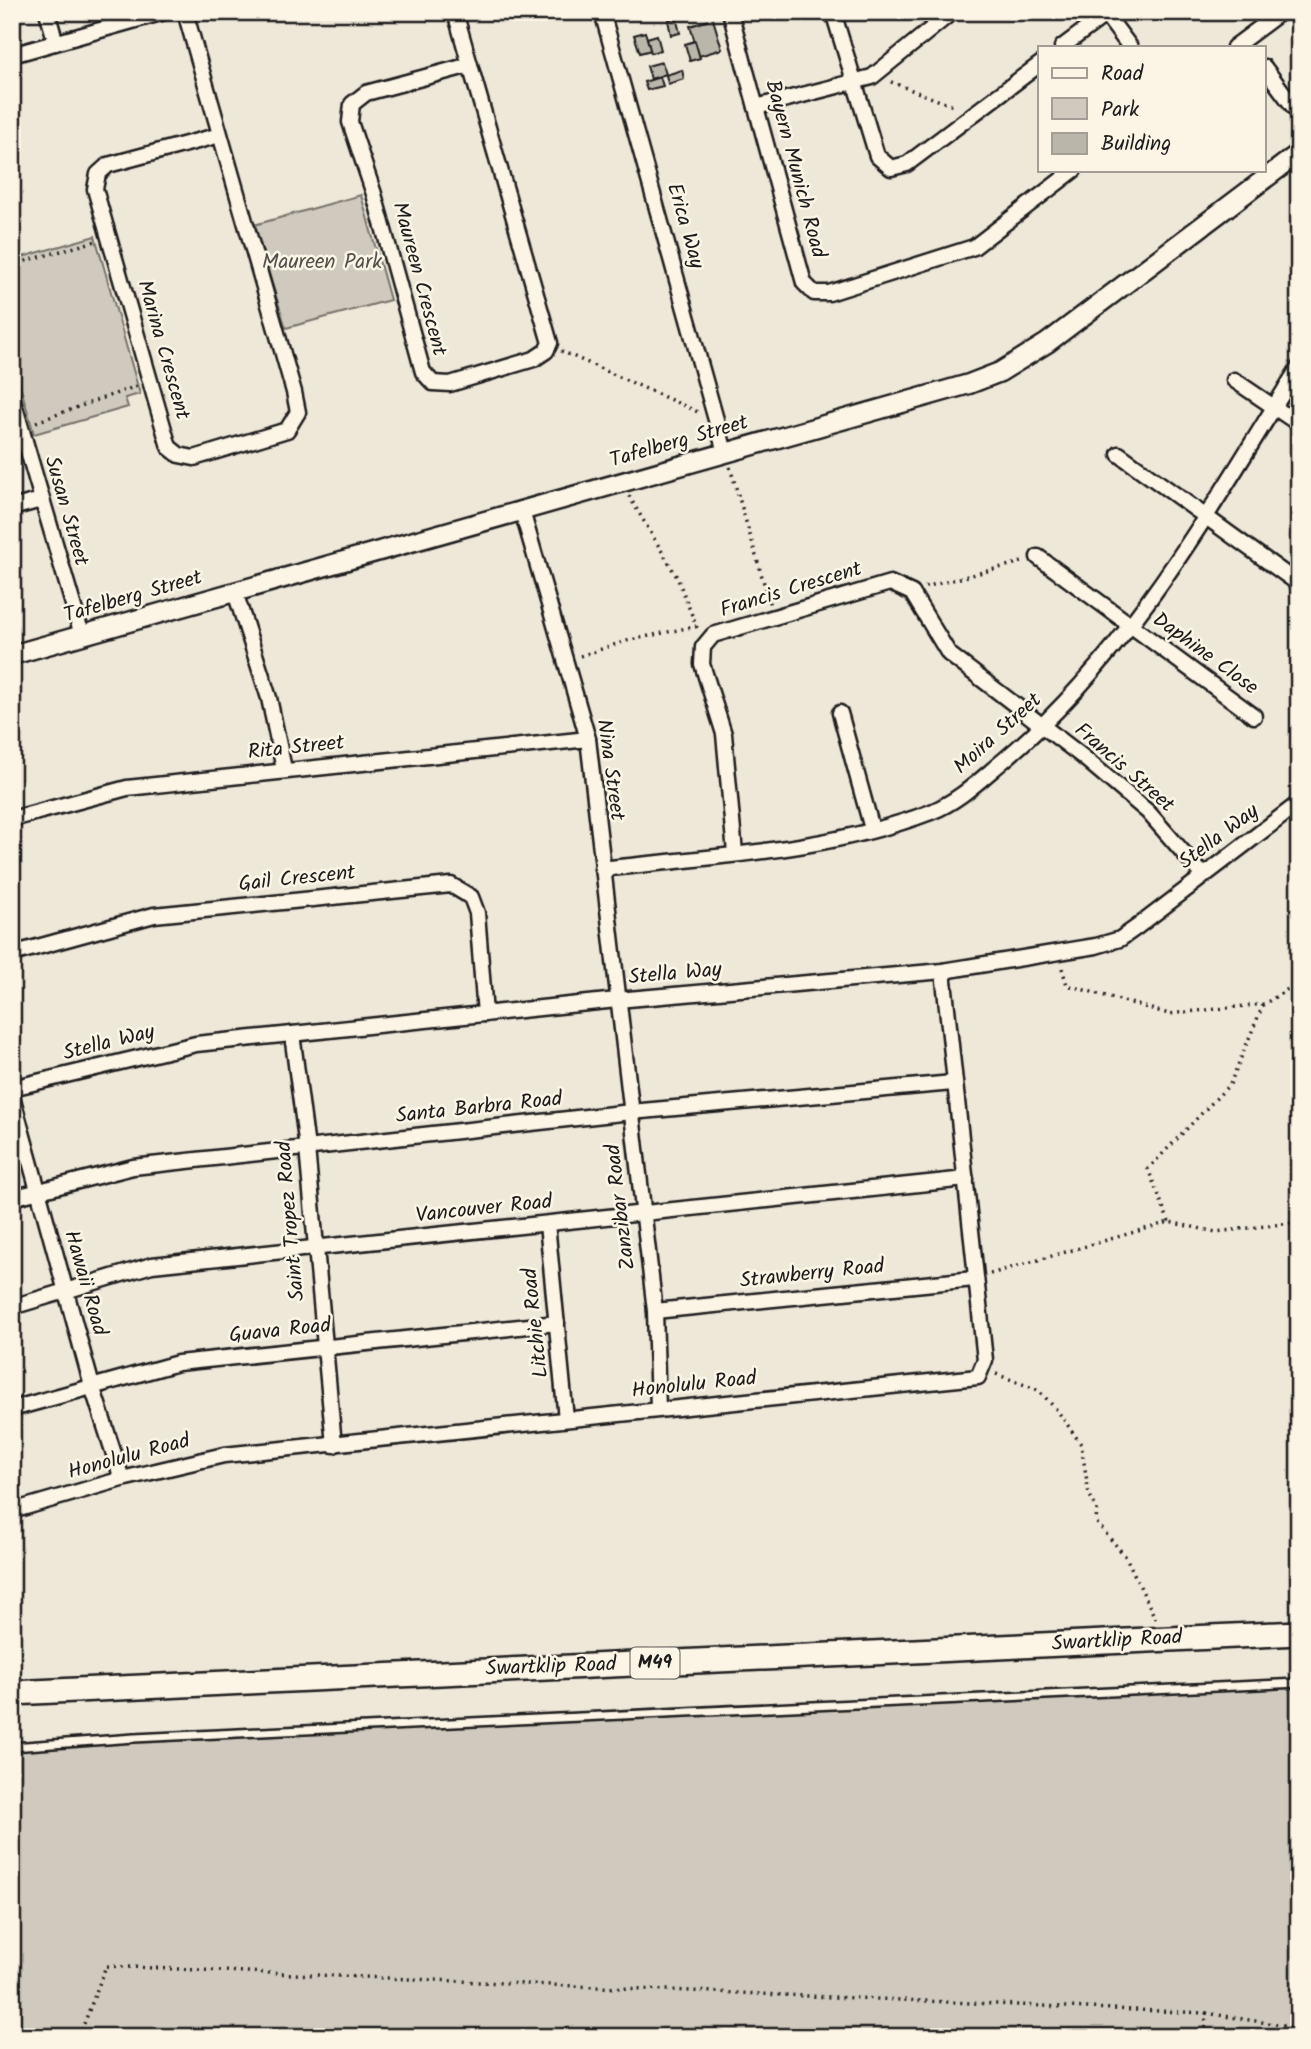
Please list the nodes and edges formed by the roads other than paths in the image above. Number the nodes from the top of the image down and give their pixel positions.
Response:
1 (47, 12) edge
2 (164, 12) edge
3 (185, 12) edge
4 (455, 12) edge
5 (602, 12) edge
6 (730, 12) edge
7 (834, 12) edge
8 (952, 12) edge
9 (1281, 12) edge
10 (1106, 13) edge
11 (56, 43) junction
12 (1242, 45) edge
13 (1063, 46) edge
14 (1129, 46) edge
15 (12, 55) edge
16 (470, 65) junction
17 (1038, 65) edge
18 (1266, 70) edge
19 (855, 81) junction
20 (756, 107) junction
21 (1299, 114) edge
22 (220, 135) junction
23 (1299, 153) edge
24 (1071, 172) edge
25 (1299, 368) edge
26 (1234, 380) dead end
27 (12, 397) edge
28 (1274, 406) junction
29 (1299, 424) edge
30 (1119, 454) dead end
31 (727, 459) junction
32 (41, 500) junction
33 (12, 508) edge
34 (522, 511) junction
35 (1208, 517) junction
36 (1038, 557) road end
37 (1299, 584) edge
38 (235, 592) junction
39 (1131, 625) junction
40 (82, 635) junction
41 (12, 655) edge
42 (839, 713) dead end
43 (1254, 716) dead end
44 (1044, 726) junction
45 (588, 738) junction
46 (284, 769) junction
47 (1299, 803) edge
48 (12, 819) edge
49 (872, 829) junction
50 (735, 853) junction
51 (602, 869) junction
52 (1203, 875) junction
53 (12, 954) edge
54 (943, 971) junction
55 (617, 1000) junction
56 (485, 1014) junction
57 (292, 1034) junction
58 (953, 1083) junction
59 (12, 1088) edge
60 (12, 1096) edge
61 (631, 1112) junction
62 (307, 1149) junction
63 (966, 1179) junction
64 (37, 1191) junction
65 (12, 1198) edge
66 (643, 1214) junction
67 (547, 1224) junction
68 (315, 1248) junction
69 (974, 1279) junction
70 (66, 1292) junction
71 (12, 1307) edge
72 (654, 1311) junction
73 (557, 1324) junction
74 (324, 1348) junction
75 (92, 1386) junction
76 (12, 1409) edge
77 (658, 1409) junction
78 (566, 1419) junction
79 (334, 1446) junction
80 (122, 1479) junction
81 (12, 1511) edge
82 (1299, 1633) edge
83 (1299, 1683) edge
84 (12, 1693) edge
85 (12, 1747) edge

1 - 11 street
2 - 11 street
3 - 22 street, Marina Crescent
4 - 16 street, Maureen Crescent
5 - 31 street, Erica Way
6 - 20 street, Bayern Munich Road
7 - 19 street
8 - 19 street
9 - 12 street
10 - 13 street
10 - 14 street
11 - 15 street
16 - 16 street, Maureen Crescent
17 - 19 street
18 - 21 street
19 - 20 street
20 - 24 street, Bayern Munich Road
22 - 22 street, Marina Crescent
23 - 31 street, Tafelberg Street
25 - 28 street, Moira Street
26 - 28 street
27 - 32 street, Susan Street
28 - 29 street
28 - 35 street, Moira Street
30 - 35 street
31 - 34 street, Tafelberg Street
32 - 33 street
32 - 40 street, Susan Street
34 - 38 street, Tafelberg Street
34 - 45 street, Nina Street
35 - 37 street
35 - 39 street, Moira Street
36 - 39 street, Daphine Close
38 - 40 street, Tafelberg Street
38 - 46 street
39 - 43 street, Daphine Close
39 - 44 street, Moira Street
40 - 41 street, Tafelberg Street
42 - 49 street
44 - 49 street, Moira Street
44 - 50 street, Francis Crescent
44 - 52 street, Francis Street
45 - 46 street, Rita Street
45 - 51 street, Nina Street
46 - 48 street, Rita Street
47 - 52 street, Stella Way
49 - 50 street, Moira Street
50 - 51 street, Moira Street
51 - 55 street, Nina Street
52 - 54 street, Stella Way
53 - 56 street, Gail Crescent
54 - 55 street, Stella Way
54 - 58 street
55 - 56 street, Stella Way
55 - 61 street, Zanzibar Road
56 - 57 street, Stella Way
57 - 59 street, Stella Way
57 - 62 street, Saint Tropez Road
58 - 61 street, Santa Barbra Road
58 - 63 street
60 - 64 street, Hawaii Road
61 - 62 street, Santa Barbra Road
61 - 66 street, Zanzibar Road
62 - 64 street, Santa Barbra Road
62 - 68 street, Saint Tropez Road
63 - 66 street, Vancouver Road
63 - 69 street
64 - 65 street, Santa Barbra Road
64 - 70 street, Hawaii Road
66 - 67 street, Vancouver Road
66 - 72 street, Zanzibar Road
67 - 68 street, Vancouver Road
67 - 73 street, Litchie Road
68 - 70 street, Vancouver Road
68 - 74 street, Saint Tropez Road
69 - 72 street, Strawberry Road
69 - 77 street, Honolulu Road
70 - 71 street, Vancouver Road
70 - 75 street, Hawaii Road
72 - 77 street, Zanzibar Road
73 - 74 street, Guava Road
73 - 78 street, Litchie Road
74 - 75 street, Guava Road
74 - 79 street, Saint Tropez Road
75 - 76 street, Guava Road
75 - 80 street, Hawaii Road
77 - 78 street, Honolulu Road
78 - 79 street, Honolulu Road
79 - 80 street, Honolulu Road
80 - 81 street, Honolulu Road
82 - 84 main road, Swartklip Road / M49
83 - 85 lane

